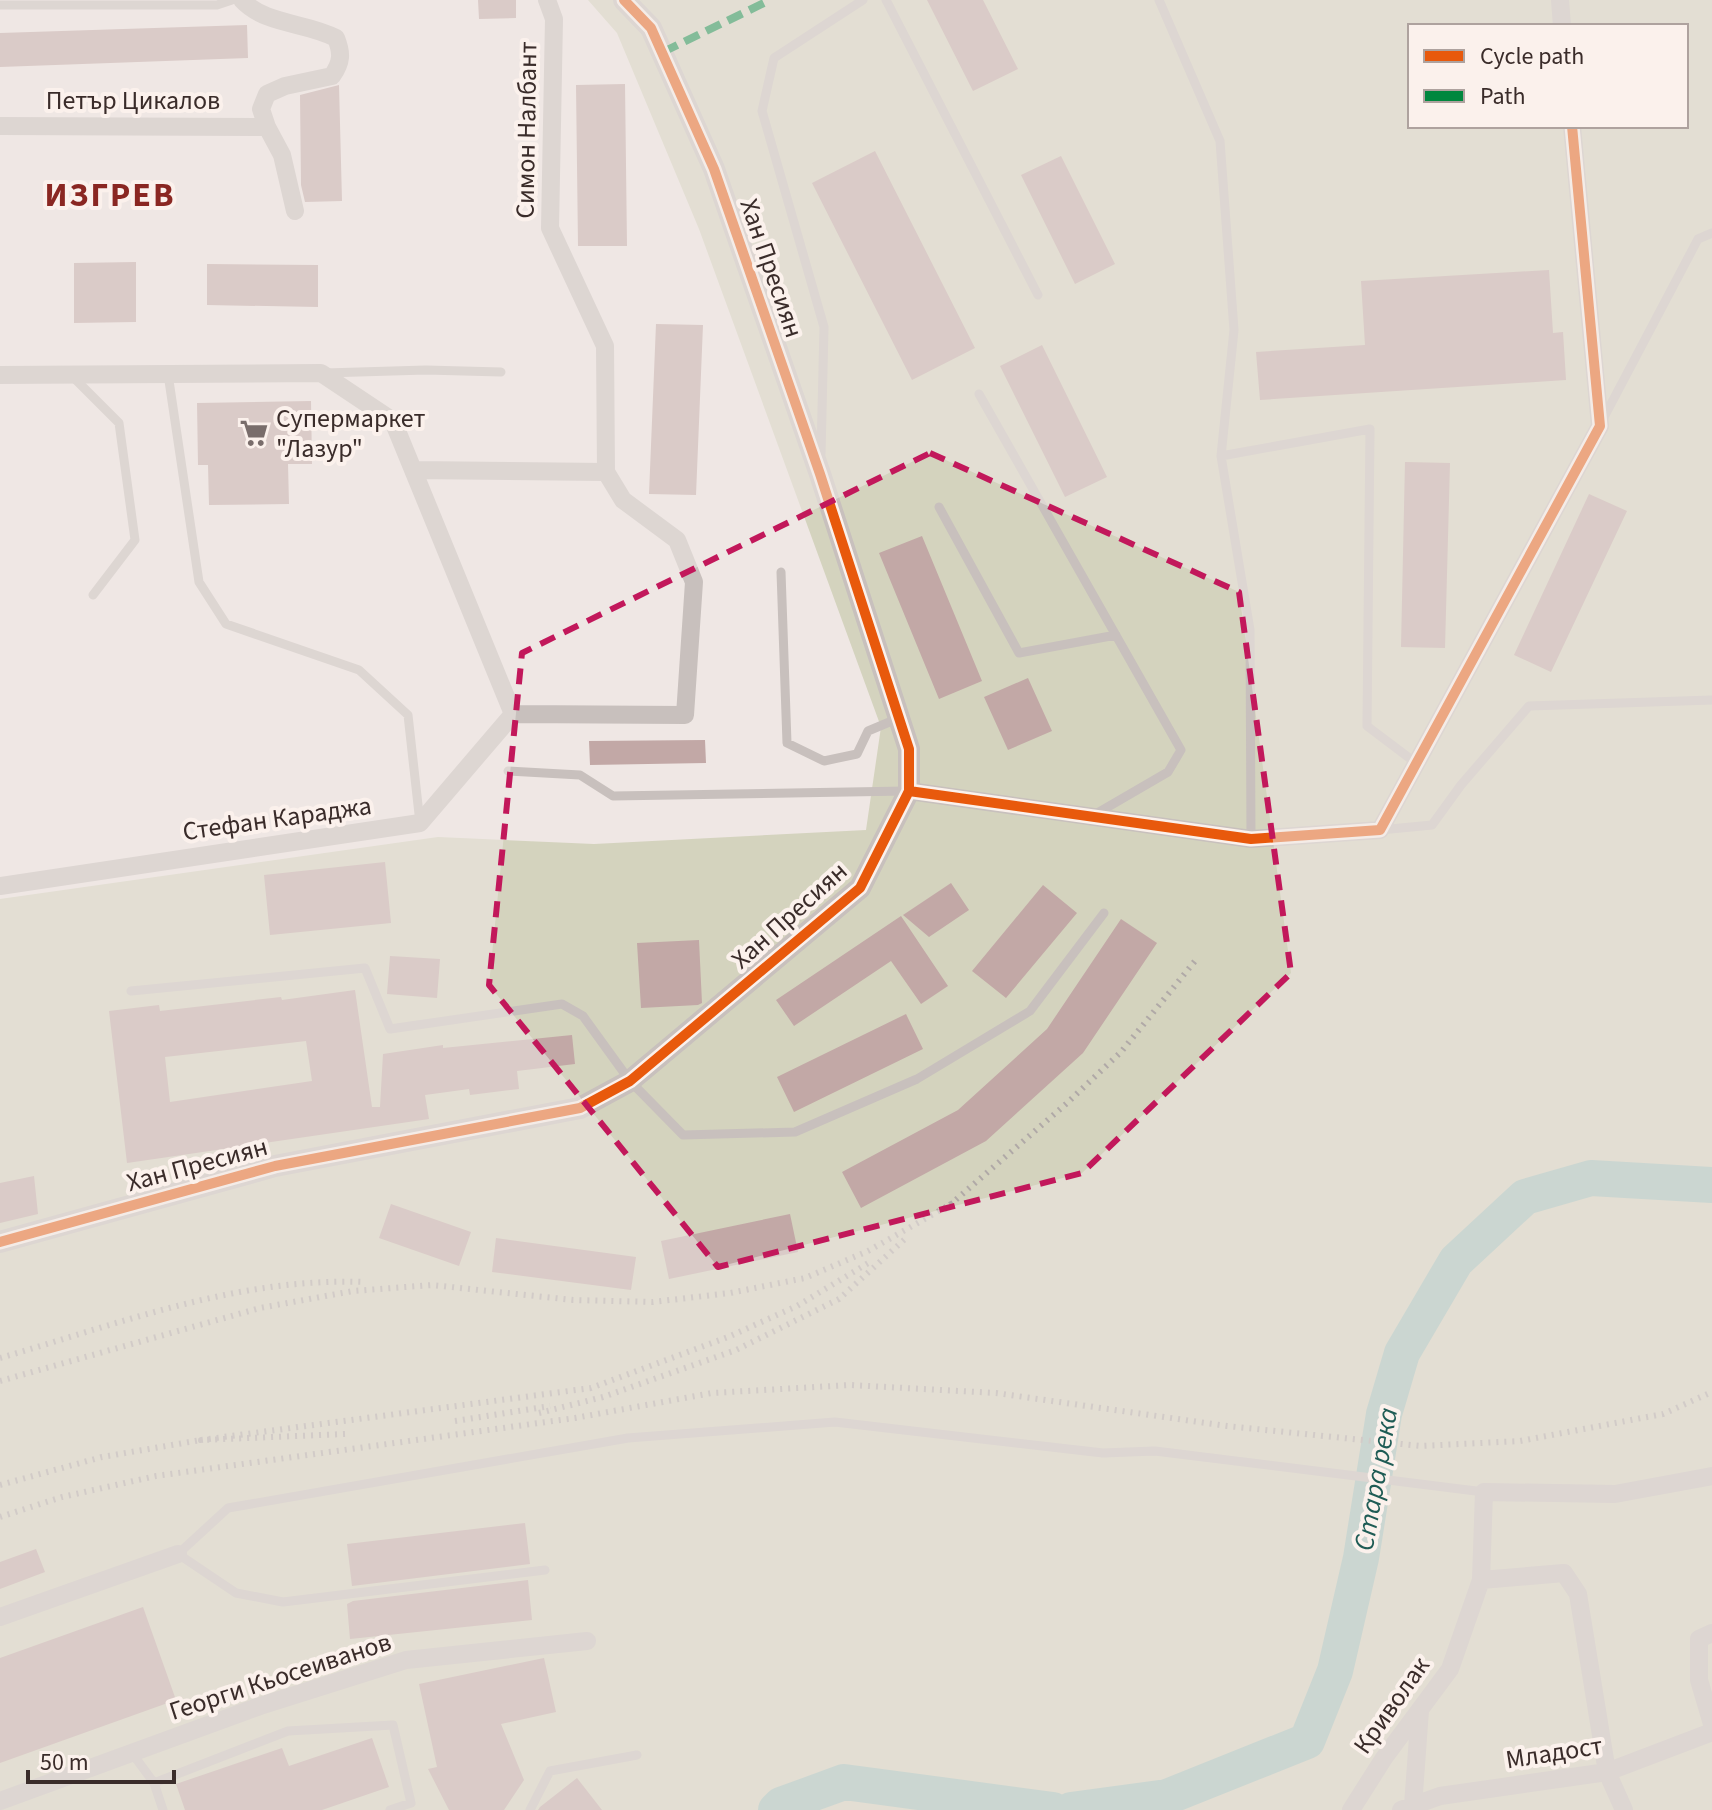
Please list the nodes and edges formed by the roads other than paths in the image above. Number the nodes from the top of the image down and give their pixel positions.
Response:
1 (232, 0) edge
2 (242, 0) edge
3 (547, 0) edge
4 (624, 0) edge
5 (863, 0) edge
6 (886, 0) edge
7 (1159, 0) edge
8 (1560, 0) edge
9 (0, 5) edge
10 (1562, 24) edge
11 (0, 126) edge
12 (267, 127) junction
13 (1572, 128) edge
14 (295, 211) dead end
15 (1712, 233) edge
16 (1038, 295) dead end
17 (501, 372) dead end
18 (321, 373) junction
19 (168, 374) junction
20 (0, 375) edge
21 (70, 375) junction
22 (979, 394) dead end
23 (1600, 426) junction
24 (1221, 456) junction
25 (413, 470) junction
26 (606, 472) junction
27 (820, 474) junction
28 (939, 507) dead end
29 (781, 572) dead end
30 (93, 595) dead end
31 (1116, 635) junction
32 (1712, 700) edge
33 (513, 714) junction
34 (900, 718) junction
35 (1416, 763) junction
36 (508, 771) dead end
37 (909, 791) junction
38 (1091, 817) junction
39 (420, 823) junction
40 (1380, 830) junction
41 (1251, 839) junction
42 (0, 886) edge
43 (1104, 913) dead end
44 (131, 991) dead end
45 (630, 1081) junction
46 (0, 1242) edge
47 (1712, 1476) edge
48 (1484, 1492) junction
49 (178, 1554) junction
50 (545, 1570) dead end
51 (1481, 1580) junction
52 (0, 1617) edge
53 (1712, 1633) edge
54 (587, 1641) dead end
55 (1420, 1710) junction
56 (1712, 1724) edge
57 (1712, 1732) edge
58 (132, 1753) junction
59 (637, 1755) dead end
60 (1607, 1772) junction
61 (154, 1783) junction
62 (0, 1801) edge
63 (1407, 1808) edge
64 (163, 1810) edge
65 (390, 1810) edge
66 (530, 1810) edge
67 (1351, 1810) edge
68 (1624, 1810) edge

1 - 9 lane
2 - 12 street
3 - 26 street, Симон Налбант
4 - 27 street, Хан Пресиян
5 - 27 lane
6 - 16 lane
7 - 24 lane
8 - 10 street
11 - 12 street, Петър Цикалов
12 - 14 street
13 - 23 street
15 - 23 lane
17 - 18 lane
18 - 19 street
18 - 25 street
19 - 21 street
19 - 39 lane
20 - 21 street
21 - 30 lane
22 - 31 lane
23 - 35 street
24 - 35 lane
24 - 41 lane
25 - 26 street
25 - 33 street
26 - 33 street
27 - 34 street, Хан Пресиян
28 - 31 lane
29 - 34 lane
31 - 38 lane
32 - 40 lane
33 - 39 street
34 - 37 street, Хан Пресиян
35 - 40 street
36 - 37 lane
37 - 38 street
37 - 45 street, Хан Пресиян
38 - 41 street
39 - 42 street, Стефан Караджа
40 - 41 street
43 - 45 lane
44 - 45 lane
45 - 46 street, Хан Пресиян
47 - 48 street
48 - 49 lane
48 - 51 street
49 - 50 lane
49 - 52 street
51 - 55 street, Криволак
51 - 60 street
53 - 56 street
54 - 58 street, Георги Кьосеиванов
55 - 63 street
55 - 67 street, Криволак
57 - 60 street, Младост
58 - 61 lane
58 - 62 street, Георги Кьосеиванов
59 - 66 lane
60 - 63 street, Младост
60 - 68 street
61 - 64 lane
61 - 65 lane

